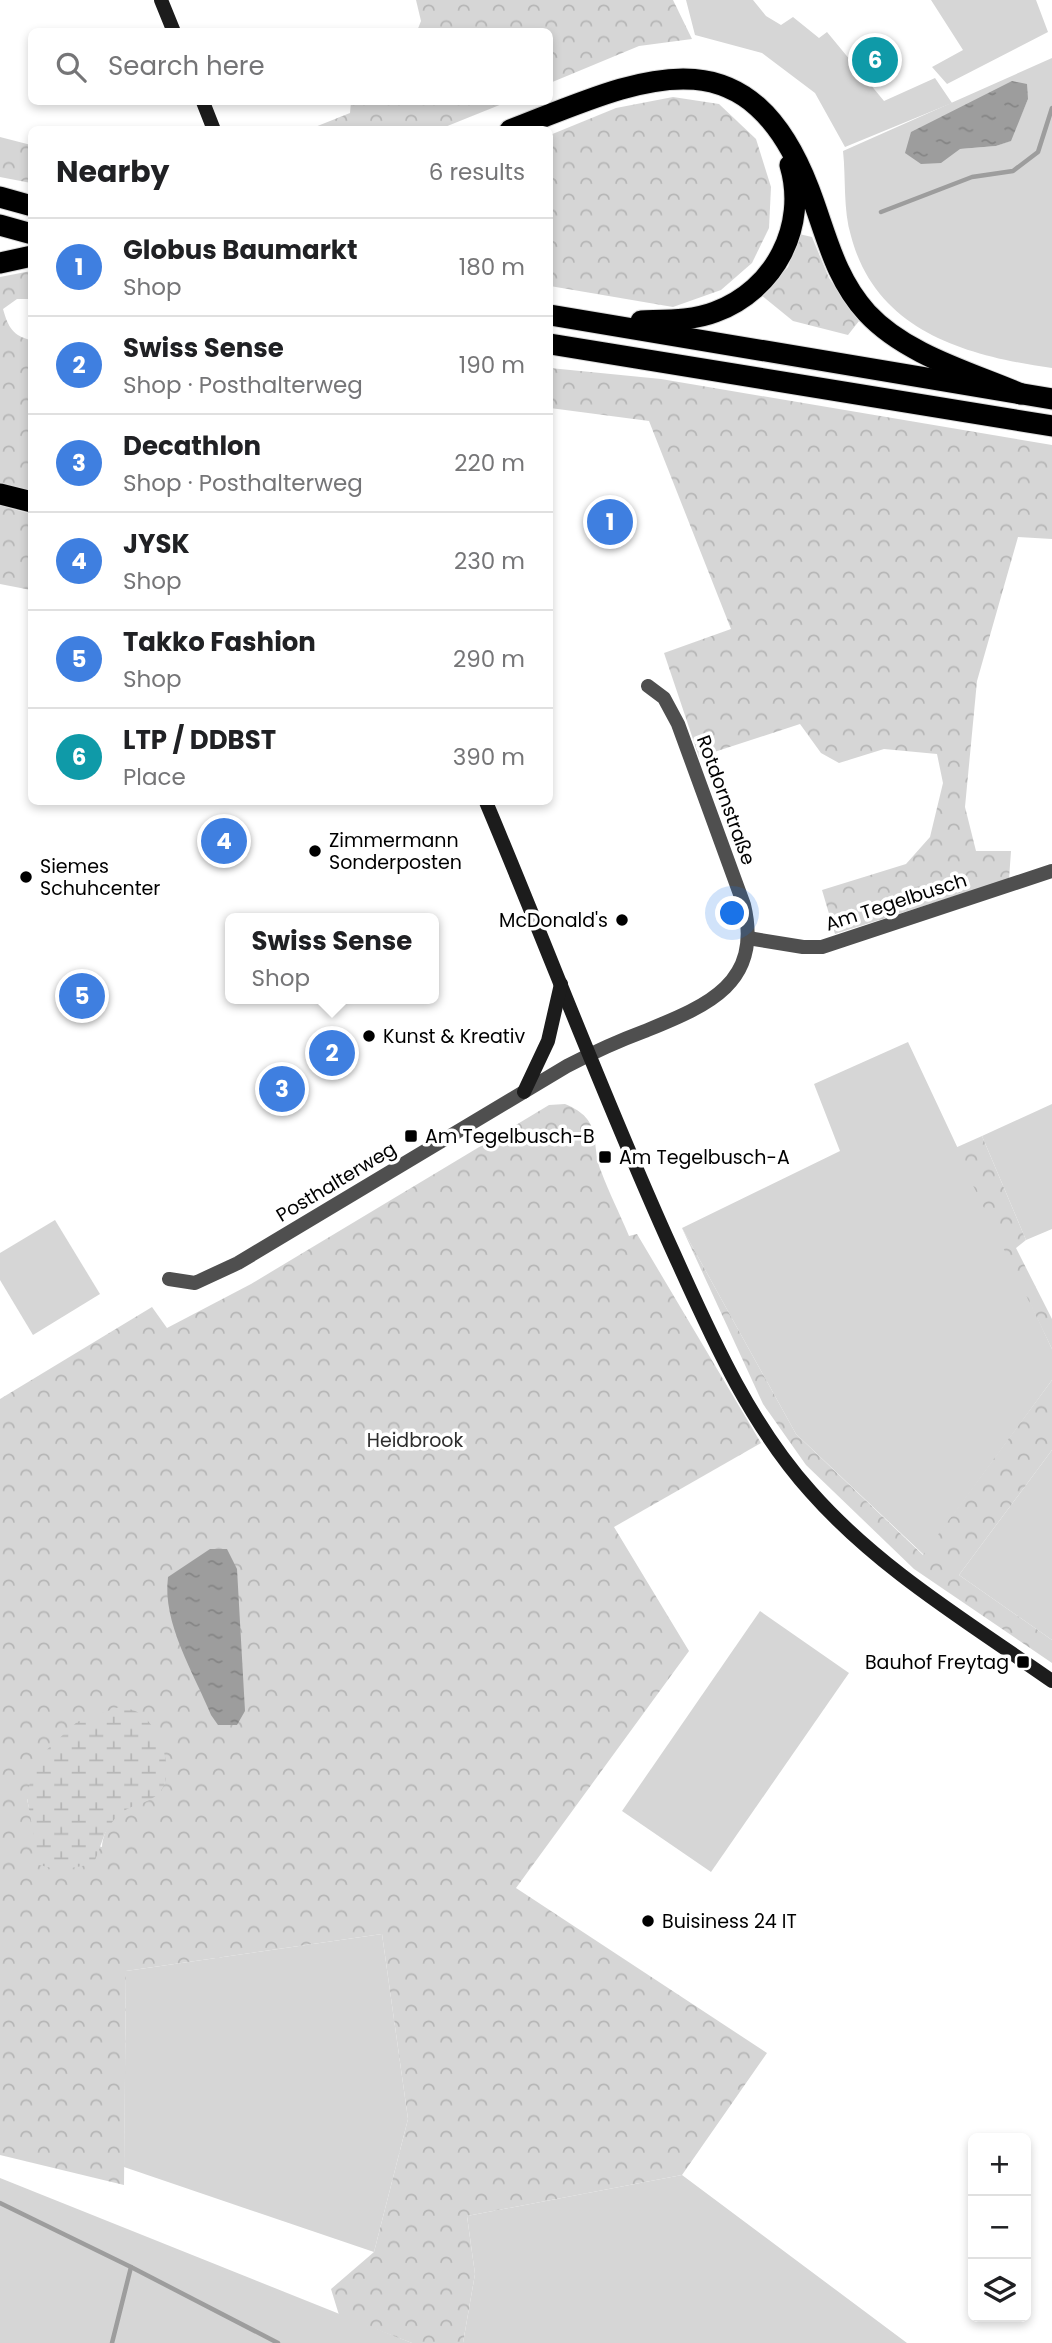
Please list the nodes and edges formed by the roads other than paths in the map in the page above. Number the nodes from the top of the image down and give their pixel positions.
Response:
1 (161, 0) edge
2 (172, 28) edge
3 (204, 105) edge
4 (212, 126) edge
5 (520, 126) edge
6 (775, 127) junction
7 (0, 197) edge
8 (28, 205) edge
9 (0, 225) edge
10 (28, 233) edge
11 (28, 257) edge
12 (0, 263) edge
13 (553, 316) edge
14 (588, 322) junction
15 (553, 344) edge
16 (1021, 394) junction
17 (1052, 399) edge
18 (1052, 426) edge
19 (0, 494) edge
20 (28, 501) edge
21 (648, 686) dead end
22 (487, 805) edge
23 (1052, 871) edge
24 (748, 938) junction
25 (561, 984) junction
26 (590, 1054) junction
27 (524, 1092) junction
28 (169, 1279) dead end
29 (1052, 1681) edge

1 - 2 street
3 - 4 street
5 - 6 highway
6 - 14 highway
6 - 16 highway
7 - 8 highway
9 - 10 highway
11 - 12 highway
13 - 14 highway
14 - 16 highway
15 - 18 highway
16 - 17 highway
19 - 20 highway
21 - 24 street, Rotdornstraße
22 - 25 street
23 - 24 street, Am Tegelbusch
24 - 26 street
25 - 26 street
25 - 27 street
26 - 27 street, Posthalterweg
26 - 29 street
27 - 28 street, Posthalterweg

